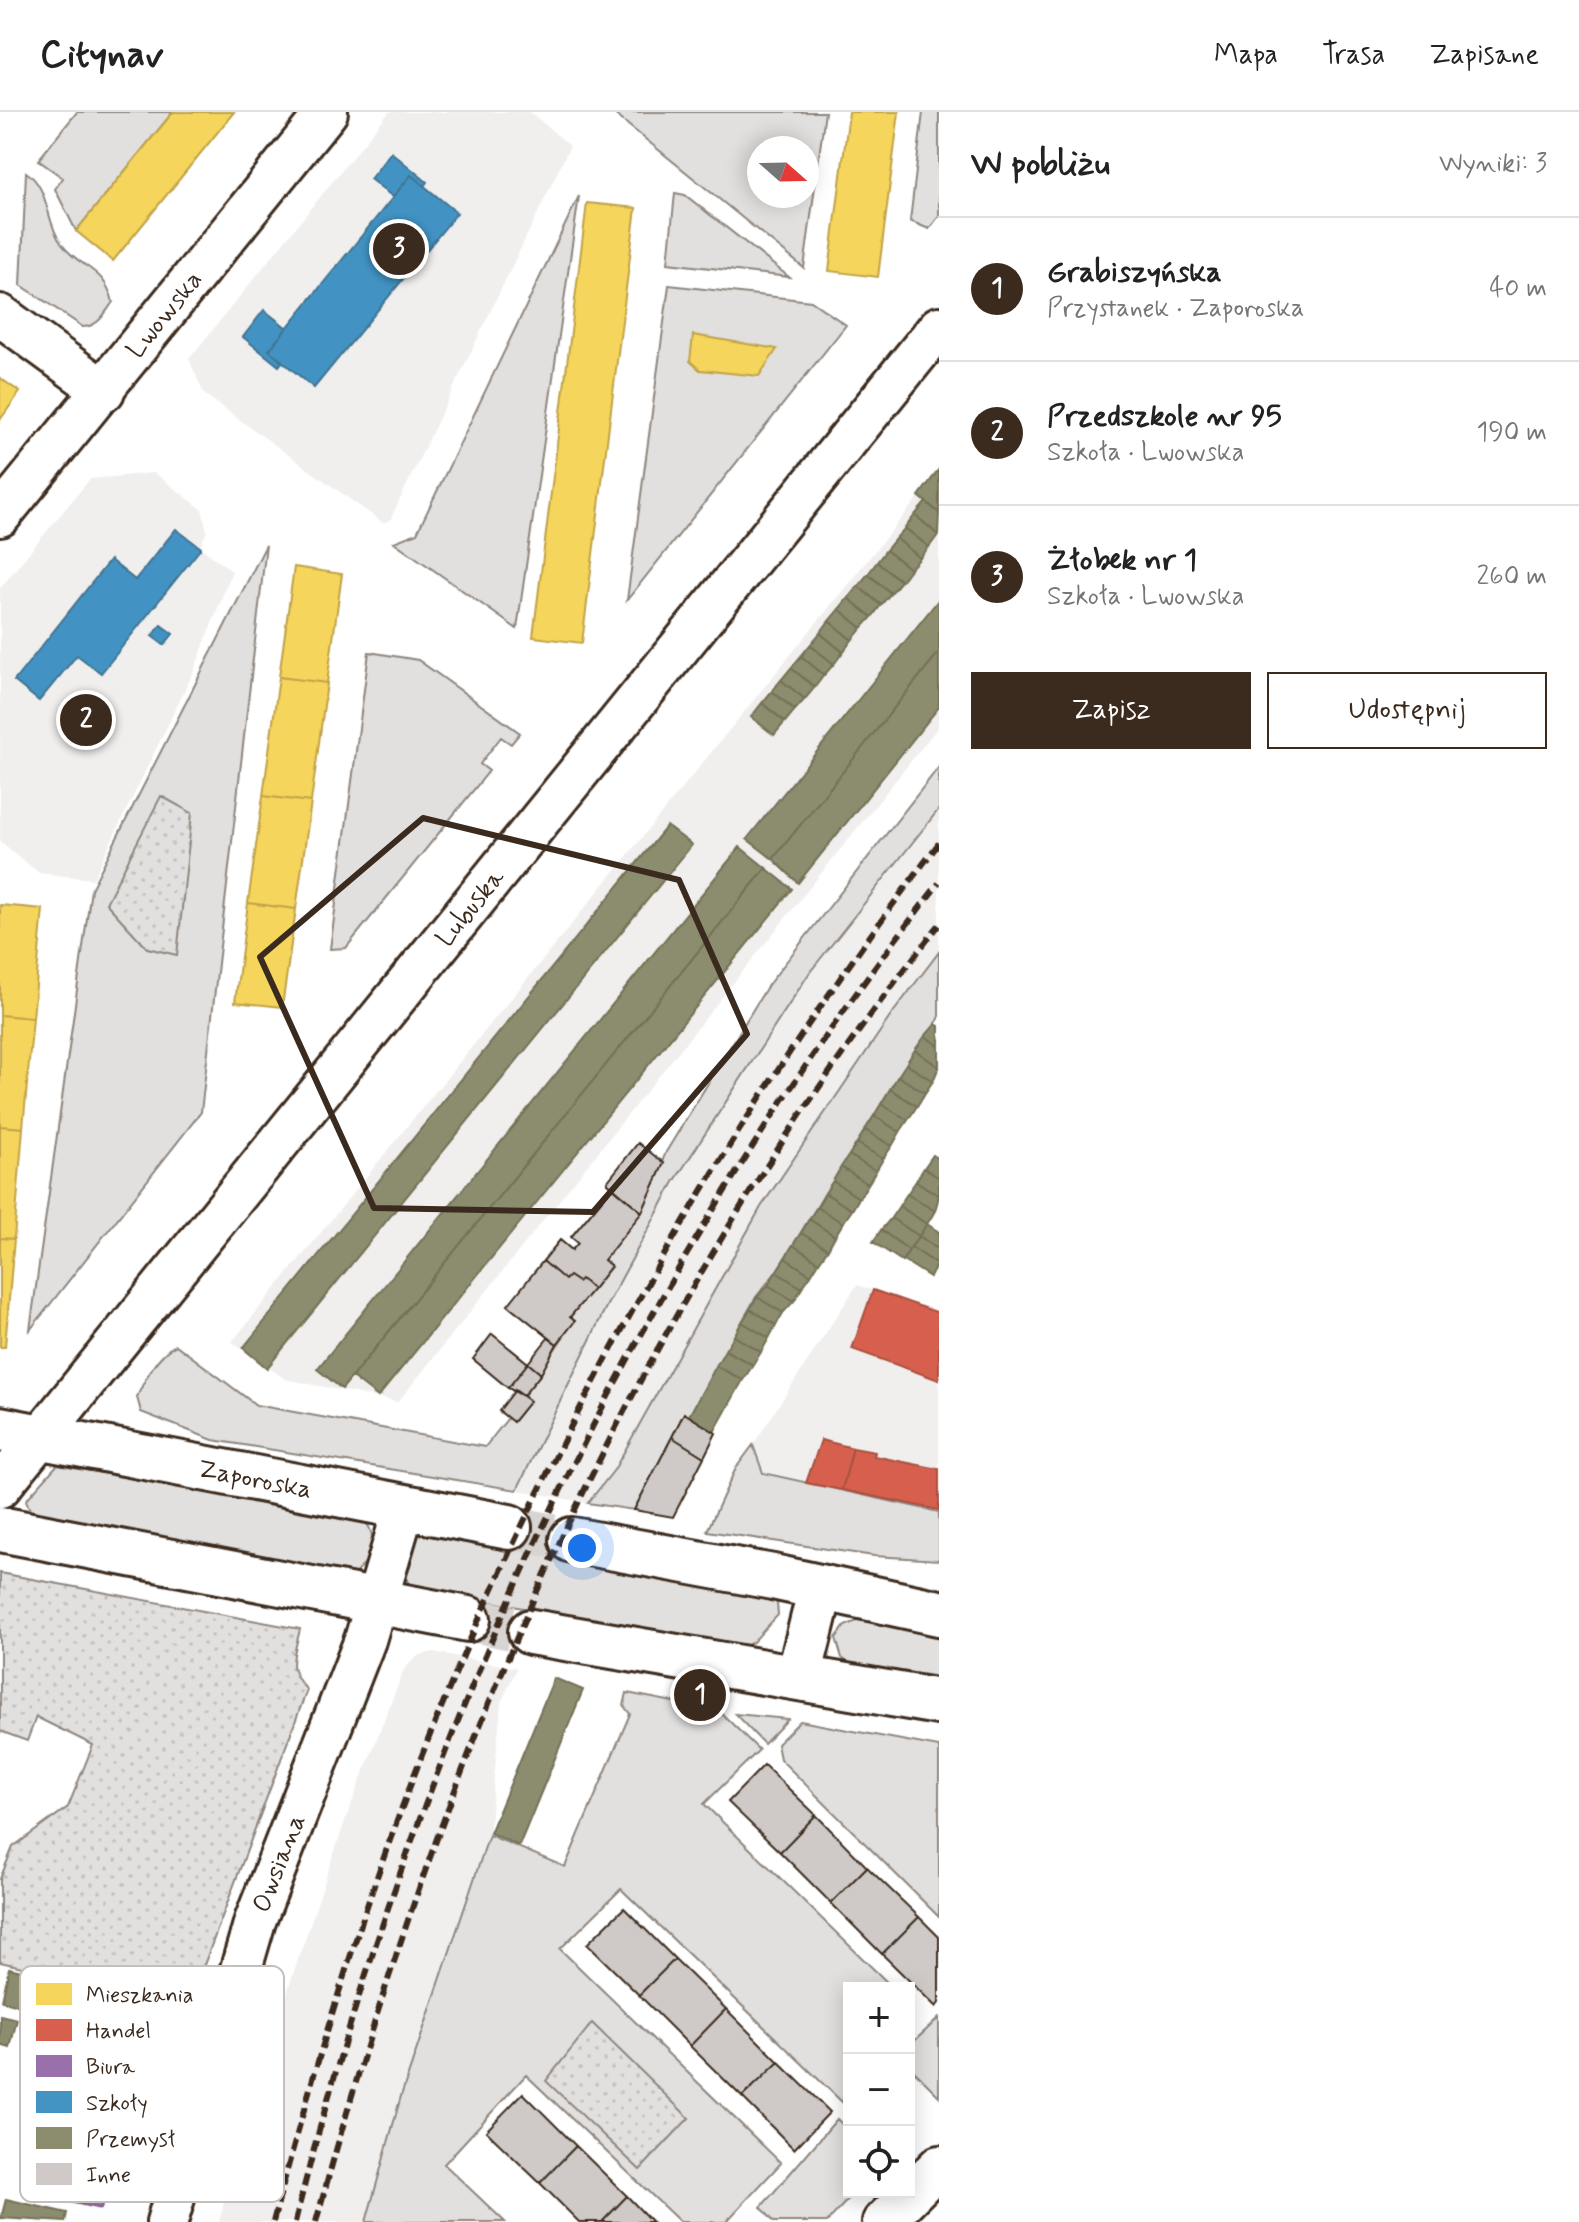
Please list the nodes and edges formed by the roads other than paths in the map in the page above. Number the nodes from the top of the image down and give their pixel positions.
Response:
1 (327, 112) edge
2 (0, 315) edge
3 (939, 327) edge
4 (104, 391) junction
5 (0, 516) edge
6 (19, 1432) edge
7 (0, 1487) edge
8 (404, 1508) junction
9 (509, 1527) tunnel mouth
10 (0, 1529) edge
11 (572, 1540) tunnel mouth
12 (821, 1588) junction
13 (378, 1602) junction
14 (939, 1613) edge
15 (468, 1619) tunnel mouth
16 (531, 1632) tunnel mouth
17 (799, 1676) junction
18 (939, 1702) edge
19 (242, 1966) edge
20 (939, 2166) edge
21 (173, 2202) edge
22 (167, 2222) edge
23 (883, 2222) edge

1 - 4 street, Lwowska
2 - 4 street
3 - 6 street, Lubuska
4 - 5 street, Lwowska
6 - 7 street, Lubuska
6 - 8 main road, Zaporoska
8 - 9 main road, Zaporoska
8 - 13 street, Owsiana
10 - 13 main road
11 - 12 main road
12 - 14 main road
12 - 17 main road
13 - 15 main road
13 - 19 street, Owsiana
16 - 17 main road
17 - 18 main road
20 - 23 street
21 - 22 street, Owsiana

